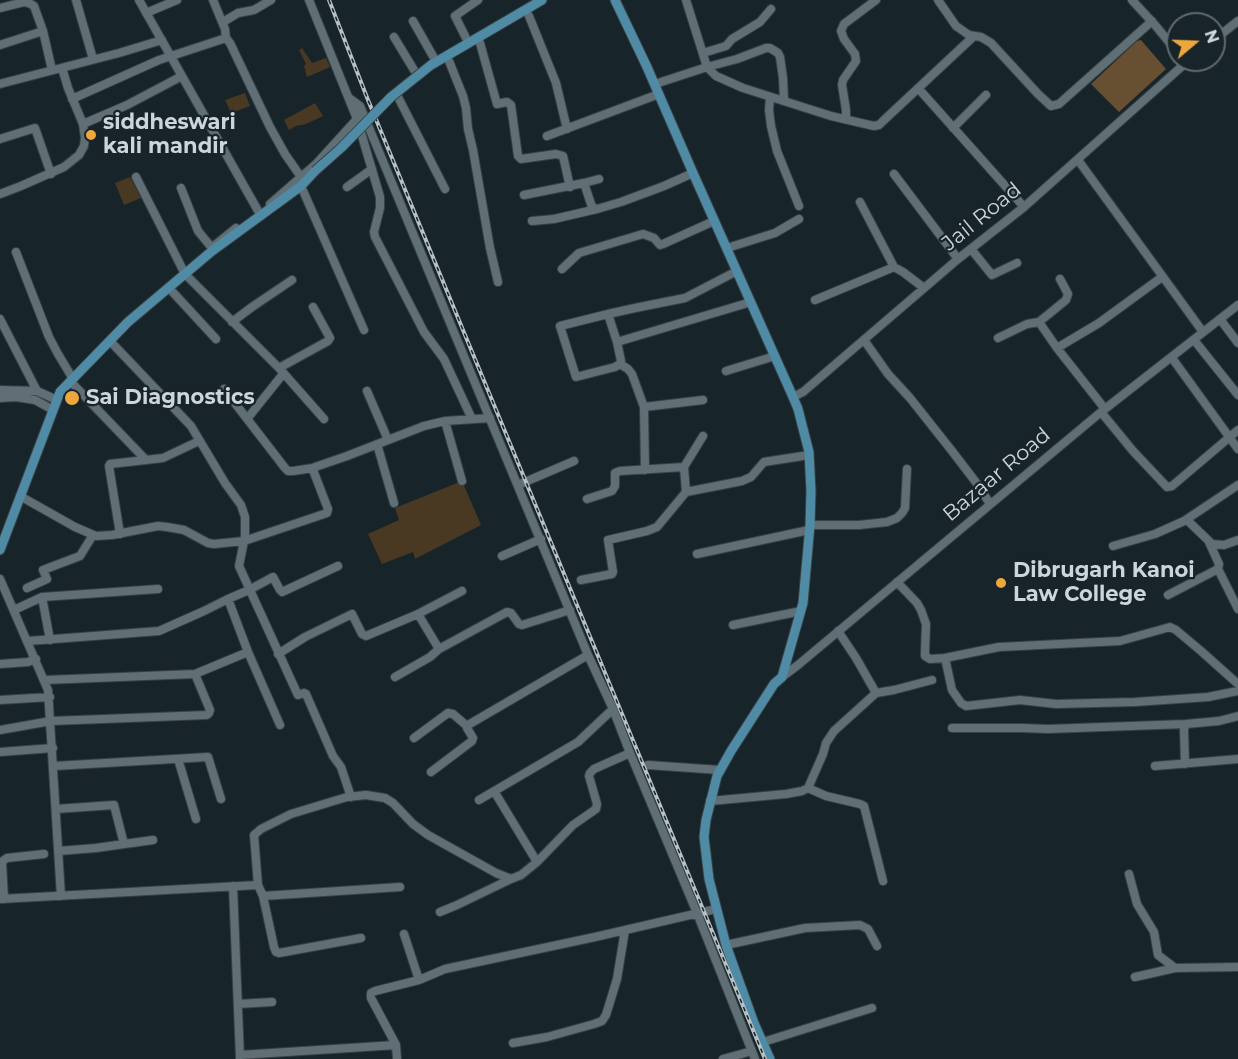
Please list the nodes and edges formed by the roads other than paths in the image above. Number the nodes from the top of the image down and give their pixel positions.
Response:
1 (76, 0) edge
2 (139, 0) edge
3 (177, 0) edge
4 (213, 0) edge
5 (271, 0) edge
6 (309, 0) edge
7 (478, 0) edge
8 (542, 0) edge
9 (615, 0) edge
10 (686, 0) edge
11 (876, 0) edge
12 (938, 0) edge
13 (1132, 0) edge
14 (0, 8) edge
15 (771, 9) dead end
16 (146, 13) junction
17 (529, 16) dead end
18 (413, 21) dead end
19 (1152, 21) junction
20 (1238, 21) edge
21 (223, 22) junction
22 (1226, 30) edge
23 (43, 31) junction
24 (974, 36) junction
25 (394, 37) dead end
26 (226, 38) junction
27 (466, 38) dead end
28 (1166, 38) edge
29 (162, 40) junction
30 (480, 43) dead end
31 (0, 45) edge
32 (703, 53) junction
33 (171, 56) junction
34 (93, 59) junction
35 (432, 61) junction
36 (449, 61) dead end
37 (707, 67) junction
38 (62, 68) junction
39 (52, 70) junction
40 (414, 70) dead end
41 (1174, 72) edge
42 (182, 76) junction
43 (0, 84) edge
44 (655, 84) junction
45 (918, 88) junction
46 (659, 94) junction
47 (986, 95) dead end
48 (398, 97) dead end
49 (770, 97) junction
50 (349, 98) junction
51 (72, 99) junction
52 (783, 100) junction
53 (843, 118) junction
54 (357, 119) junction
55 (83, 124) junction
56 (953, 128) junction
57 (567, 129) junction
58 (547, 136) dead end
59 (0, 139) edge
60 (1078, 160) junction
61 (372, 169) junction
62 (693, 172) junction
63 (51, 174) junction
64 (894, 174) dead end
65 (136, 177) dead end
66 (599, 179) dead end
67 (301, 182) junction
68 (584, 183) junction
69 (347, 187) dead end
70 (570, 187) junction
71 (181, 188) dead end
72 (445, 189) dead end
73 (0, 194) edge
74 (524, 195) dead end
75 (860, 202) dead end
76 (799, 206) dead end
77 (1024, 207) junction
78 (597, 209) junction
79 (260, 215) junction
80 (799, 219) dead end
81 (532, 221) dead end
82 (714, 221) junction
83 (727, 248) junction
84 (971, 249) junction
85 (212, 250) junction
86 (16, 252) dead end
87 (958, 259) junction
88 (1017, 263) dead end
89 (894, 267) junction
90 (562, 269) dead end
91 (737, 271) junction
92 (185, 274) junction
93 (1162, 276) junction
94 (1060, 279) dead end
95 (292, 280) dead end
96 (498, 282) dead end
97 (929, 284) junction
98 (169, 288) junction
99 (815, 300) dead end
100 (751, 302) junction
101 (1238, 305) edge
102 (313, 307) dead end
103 (608, 314) junction
104 (0, 318) edge
105 (1220, 319) junction
106 (232, 322) junction
107 (1039, 322) junction
108 (364, 330) dead end
109 (1203, 332) junction
110 (216, 339) dead end
111 (998, 339) dead end
112 (864, 340) junction
113 (1194, 340) junction
114 (110, 341) junction
115 (617, 342) junction
116 (1238, 343) edge
117 (1057, 348) junction
118 (775, 356) junction
119 (1172, 358) junction
120 (620, 364) junction
121 (281, 371) junction
122 (726, 371) dead end
123 (72, 380) junction
124 (224, 388) dead end
125 (0, 390) edge
126 (37, 391) junction
127 (367, 391) dead end
128 (1238, 395) edge
129 (793, 397) junction
130 (0, 398) edge
131 (703, 400) dead end
132 (55, 405) junction
133 (644, 407) junction
134 (1103, 410) junction
135 (490, 418) junction
136 (247, 419) junction
137 (324, 419) dead end
138 (472, 419) junction
139 (445, 421) junction
140 (1238, 430) edge
141 (703, 436) dead end
142 (1229, 437) junction
143 (388, 440) junction
144 (199, 441) junction
145 (377, 444) junction
146 (1238, 449) edge
147 (809, 455) junction
148 (146, 460) junction
149 (574, 461) dead end
150 (684, 467) junction
151 (313, 468) junction
152 (907, 469) dead end
153 (645, 470) junction
154 (462, 481) dead end
155 (518, 485) junction
156 (1238, 485) edge
157 (686, 492) junction
158 (20, 496) junction
159 (587, 499) dead end
160 (394, 503) dead end
161 (990, 504) junction
162 (1187, 520) junction
163 (810, 527) junction
164 (3, 534) edge
165 (120, 534) junction
166 (93, 535) junction
167 (541, 539) junction
168 (1238, 540) edge
169 (244, 541) junction
170 (1209, 542) junction
171 (1113, 546) dead end
172 (0, 550) edge
173 (697, 554) dead end
174 (502, 556) dead end
175 (338, 566) dead end
176 (1218, 569) junction
177 (0, 579) edge
178 (580, 580) dead end
179 (897, 582) junction
180 (27, 588) dead end
181 (158, 589) dead end
182 (249, 590) junction
183 (462, 591) dead end
184 (1168, 595) dead end
185 (42, 597) junction
186 (228, 599) junction
187 (1238, 609) edge
188 (14, 610) junction
189 (570, 610) junction
190 (801, 611) junction
191 (418, 614) junction
192 (733, 625) dead end
193 (838, 631) junction
194 (50, 639) junction
195 (28, 641) junction
196 (439, 649) junction
197 (248, 652) junction
198 (278, 654) junction
199 (588, 655) junction
200 (945, 658) junction
201 (36, 659) junction
202 (0, 664) edge
203 (195, 674) junction
204 (395, 677) dead end
205 (782, 677) junction
206 (45, 680) junction
207 (932, 680) dead end
208 (1238, 684) edge
209 (1238, 691) edge
210 (876, 693) junction
211 (50, 697) junction
212 (0, 700) edge
213 (613, 709) junction
214 (1238, 716) edge
215 (51, 721) junction
216 (1186, 724) junction
217 (280, 725) dead end
218 (467, 726) junction
219 (952, 728) dead end
220 (0, 730) edge
221 (414, 738) dead end
222 (52, 748) junction
223 (0, 752) edge
224 (630, 753) junction
225 (178, 759) junction
226 (1238, 759) edge
227 (1185, 764) junction
228 (648, 765) dead end
229 (54, 766) junction
230 (1155, 766) dead end
231 (720, 770) junction
232 (431, 772) dead end
233 (808, 788) junction
234 (494, 790) junction
235 (351, 797) junction
236 (221, 800) dead end
237 (479, 800) dead end
238 (711, 801) junction
239 (56, 809) junction
240 (196, 819) dead end
241 (153, 840) dead end
242 (124, 844) junction
243 (58, 851) junction
244 (44, 854) dead end
245 (537, 862) junction
246 (1128, 874) dead end
247 (511, 879) junction
248 (883, 881) dead end
249 (258, 885) junction
250 (233, 886) junction
251 (400, 888) dead end
252 (61, 896) junction
253 (263, 896) junction
254 (2, 899) edge
255 (716, 909) junction
256 (440, 912) dead end
257 (697, 913) junction
258 (625, 930) junction
259 (404, 934) dead end
260 (361, 938) dead end
261 (726, 945) junction
262 (877, 946) dead end
263 (1238, 967) edge
264 (1175, 968) junction
265 (1135, 977) dead end
266 (419, 980) junction
267 (272, 1002) dead end
268 (238, 1004) junction
269 (872, 1008) dead end
270 (763, 1042) junction
271 (513, 1043) dead end
272 (396, 1045) junction
273 (753, 1055) edge
274 (240, 1057) edge
275 (397, 1059) edge
276 (724, 1059) edge
277 (770, 1059) edge

1 - 34 street
2 - 16 street
3 - 16 street
4 - 21 street
5 - 21 street
6 - 50 street
7 - 27 street
8 - 35 main road
9 - 44 main road
10 - 32 street
11 - 53 street
12 - 24 street
13 - 19 street
14 - 23 street
15 - 32 street
16 - 29 street
17 - 57 street
18 - 35 street
19 - 24 street
19 - 28 street
20 - 22 street
21 - 26 street
23 - 31 street
23 - 39 street
24 - 45 street
25 - 40 street
26 - 33 street
26 - 67 street
29 - 33 street
29 - 34 street
30 - 70 street
32 - 37 street
33 - 42 street
33 - 51 street
34 - 38 street
35 - 67 main road, bridge
36 - 96 street
37 - 44 street
37 - 49 street
37 - 52 street
38 - 39 street
38 - 51 street
39 - 43 street
41 - 60 street, Jail Road
42 - 55 street
42 - 79 street
44 - 46 main road
45 - 53 street
45 - 56 street
46 - 57 street
46 - 62 main road
47 - 56 street
48 - 72 street
49 - 52 street
49 - 76 street
50 - 54 street
50 - 135 street
51 - 55 street
52 - 53 street
54 - 61 street
54 - 67 street
55 - 63 street
56 - 77 street
57 - 58 street
59 - 63 street
60 - 77 street, Jail Road
60 - 93 street
61 - 69 street
61 - 138 street
62 - 78 street
62 - 82 main road
63 - 73 street
64 - 87 street
65 - 92 street
66 - 68 street
67 - 79 main road
67 - 108 street
68 - 70 street
68 - 78 street
70 - 74 street
71 - 85 street
75 - 89 street
77 - 84 street, Jail Road
78 - 81 street
79 - 85 main road
80 - 83 street
82 - 83 main road
82 - 90 street
83 - 91 main road
84 - 87 street, Jail Road
84 - 88 street
85 - 92 main road
86 - 123 street
87 - 97 street, Jail Road
89 - 97 street
89 - 99 street
91 - 100 main road
91 - 103 street
92 - 98 main road
92 - 106 street
93 - 109 street
93 - 117 street
94 - 107 street
95 - 106 street
97 - 112 street, Jail Road
98 - 110 street
98 - 114 main road
100 - 115 street
100 - 118 main road
101 - 105 street, Bazaar Road
102 - 121 street
103 - 115 street
103 - 120 street
104 - 126 street
105 - 109 street, Bazaar Road
105 - 116 street
106 - 121 street
107 - 111 street
107 - 117 street
109 - 113 street, Bazaar Road
112 - 129 street, Jail Road
112 - 161 street
113 - 119 street, Bazaar Road
113 - 128 street
114 - 123 main road
114 - 144 street
115 - 120 street
117 - 134 street
118 - 122 street
118 - 129 main road
119 - 134 street, Bazaar Road
119 - 142 street
120 - 133 street
121 - 136 street
121 - 137 street
123 - 132 main road
123 - 148 street
124 - 136 street
125 - 126 street
126 - 132 street
127 - 143 street
129 - 147 main road
130 - 132 street
131 - 133 street
132 - 158 main road
133 - 153 street
134 - 142 street
134 - 161 street, Bazaar Road
135 - 138 street
135 - 155 street
136 - 151 street
138 - 139 street
139 - 143 street
139 - 154 street
140 - 142 street
141 - 150 street
142 - 146 street
143 - 145 street
144 - 148 street
144 - 169 street
145 - 151 street
145 - 160 street
147 - 157 street
147 - 163 main road
148 - 165 street
149 - 155 street
150 - 153 street
150 - 157 street
151 - 169 street
152 - 163 street
153 - 159 street
155 - 167 street
156 - 162 street
157 - 178 street
158 - 164 main road
158 - 166 street
161 - 179 street, Bazaar Road
162 - 170 street
162 - 171 street
163 - 173 street
163 - 190 main road
164 - 172 main road
165 - 166 street
165 - 169 street
166 - 180 street
167 - 174 street
167 - 189 street
168 - 170 street
169 - 182 street
170 - 176 street
175 - 182 street
176 - 184 street
176 - 187 street
177 - 188 street
179 - 193 street, Bazaar Road
179 - 200 street
181 - 185 street
182 - 186 street
182 - 198 street
183 - 191 street
185 - 188 street
185 - 194 street
186 - 194 street
186 - 197 street
188 - 195 street
189 - 196 street
189 - 199 street
190 - 192 street
190 - 205 main road
191 - 196 street
191 - 198 street
193 - 205 street, Bazaar Road
193 - 210 street
194 - 195 street
195 - 201 street
196 - 204 street
197 - 203 street
197 - 217 street
198 - 235 street
199 - 213 street
199 - 218 street
200 - 208 street
200 - 209 street
201 - 202 street
201 - 206 street
203 - 206 street
203 - 215 street
205 - 231 main road
206 - 211 street
207 - 210 street
210 - 233 street
211 - 212 street
211 - 215 street
213 - 224 street
213 - 234 street
214 - 216 street
215 - 220 street
215 - 222 street
216 - 219 street
216 - 227 street
218 - 221 street
218 - 232 street
222 - 223 street
222 - 229 street
224 - 245 street
224 - 257 street
225 - 229 street
225 - 236 street
225 - 240 street
226 - 227 street
227 - 230 street
228 - 231 street
229 - 239 street
231 - 238 main road
233 - 238 street
233 - 248 street
234 - 237 street
234 - 245 street
235 - 247 street
235 - 249 street
238 - 255 main road
239 - 242 street
239 - 243 street
241 - 242 street
242 - 243 street
243 - 252 street
244 - 254 street
245 - 247 street
246 - 264 street
247 - 256 street
249 - 250 street
249 - 253 street
250 - 252 street
250 - 268 street
251 - 253 street
252 - 254 street
253 - 260 street
255 - 257 street
255 - 261 main road
257 - 258 street
257 - 273 street
258 - 266 street
258 - 271 street
259 - 266 street
261 - 262 street
261 - 270 main road
263 - 264 street
264 - 265 street
266 - 272 street
267 - 268 street
268 - 274 street
269 - 270 street
270 - 277 main road
272 - 274 street
272 - 275 street
273 - 276 street

